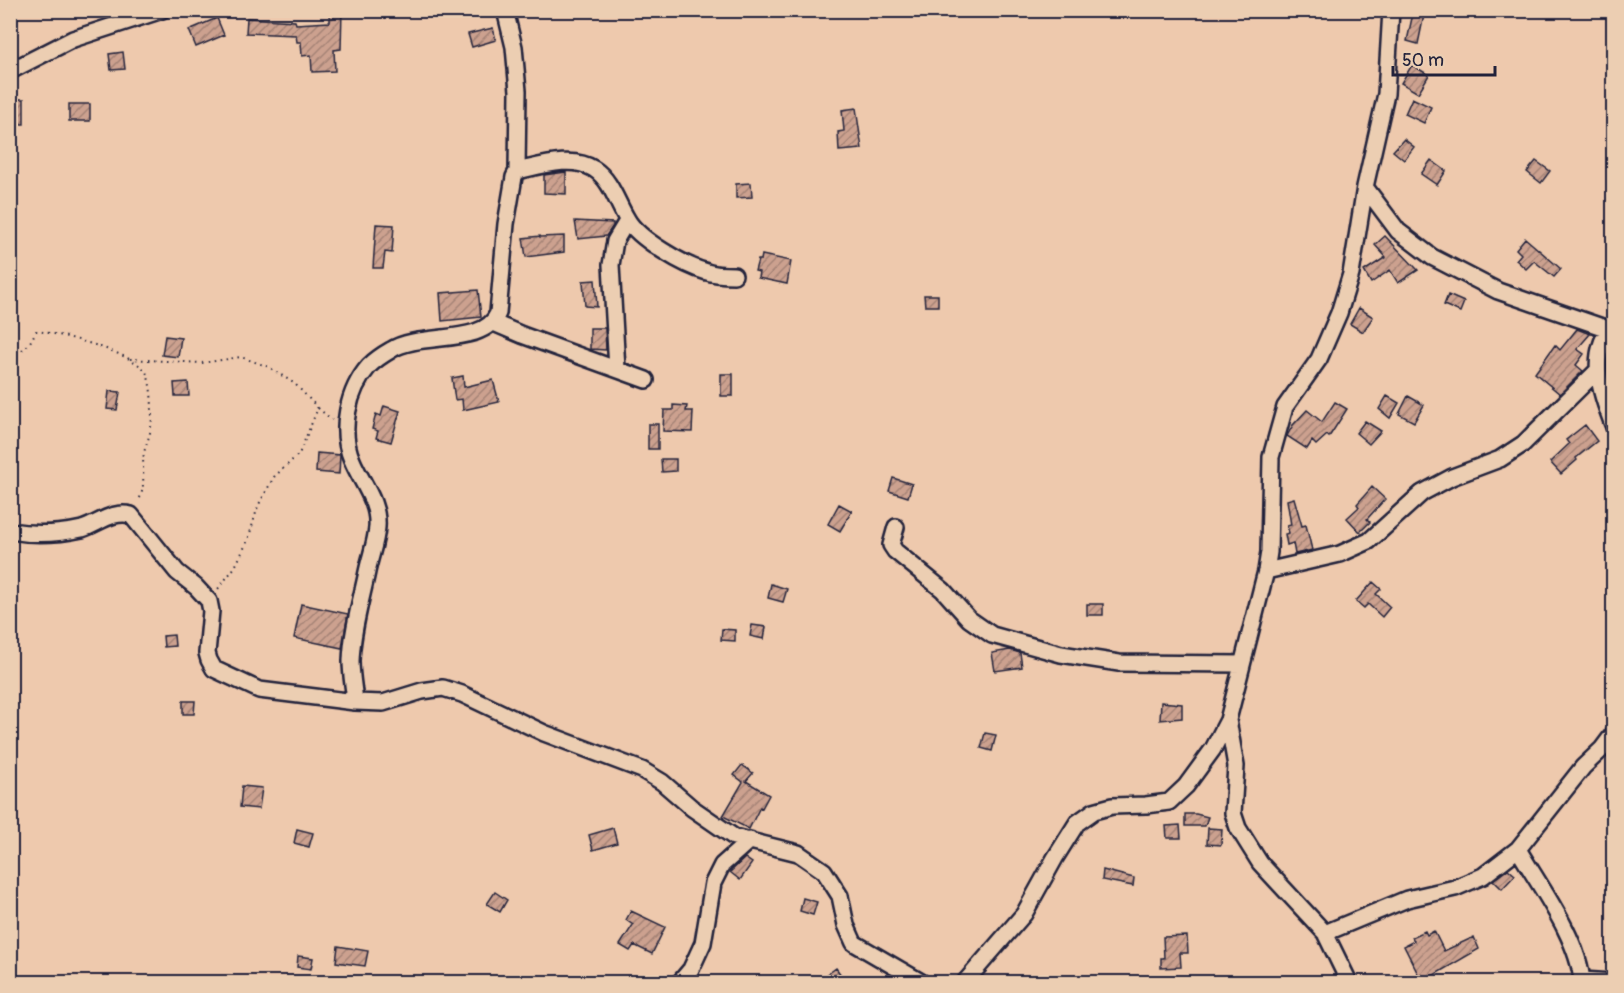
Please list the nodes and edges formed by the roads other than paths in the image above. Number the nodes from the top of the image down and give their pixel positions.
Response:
1 (162, 10) edge
2 (505, 10) edge
3 (1391, 10) edge
4 (10, 71) edge
5 (517, 171) junction
6 (1365, 187) junction
7 (627, 221) junction
8 (734, 275) dead end
9 (494, 323) junction
10 (1611, 326) edge
11 (617, 369) junction
12 (1597, 371) junction
13 (646, 380) dead end
14 (1614, 427) edge
15 (896, 527) dead end
16 (10, 531) edge
17 (1266, 571) junction
18 (1242, 664) junction
19 (355, 702) junction
20 (1228, 720) junction
21 (1614, 733) edge
22 (750, 840) junction
23 (1518, 849) junction
24 (1325, 933) junction
25 (1582, 981) edge
26 (680, 982) edge
27 (921, 982) edge
28 (965, 982) edge
29 (1349, 982) edge
30 (1612, 982) edge

1 - 4 street
2 - 5 street
3 - 6 street
5 - 7 street
5 - 9 street
6 - 10 street
6 - 17 street
7 - 8 street
7 - 11 street
9 - 11 street
9 - 19 street
10 - 12 street
11 - 13 street
12 - 14 street
12 - 17 street
15 - 18 street
16 - 19 street
17 - 18 street
18 - 20 street
19 - 22 street
20 - 24 street
20 - 28 street
21 - 23 street
22 - 26 street
22 - 27 street
23 - 24 street
23 - 25 street
24 - 29 street
25 - 30 street

